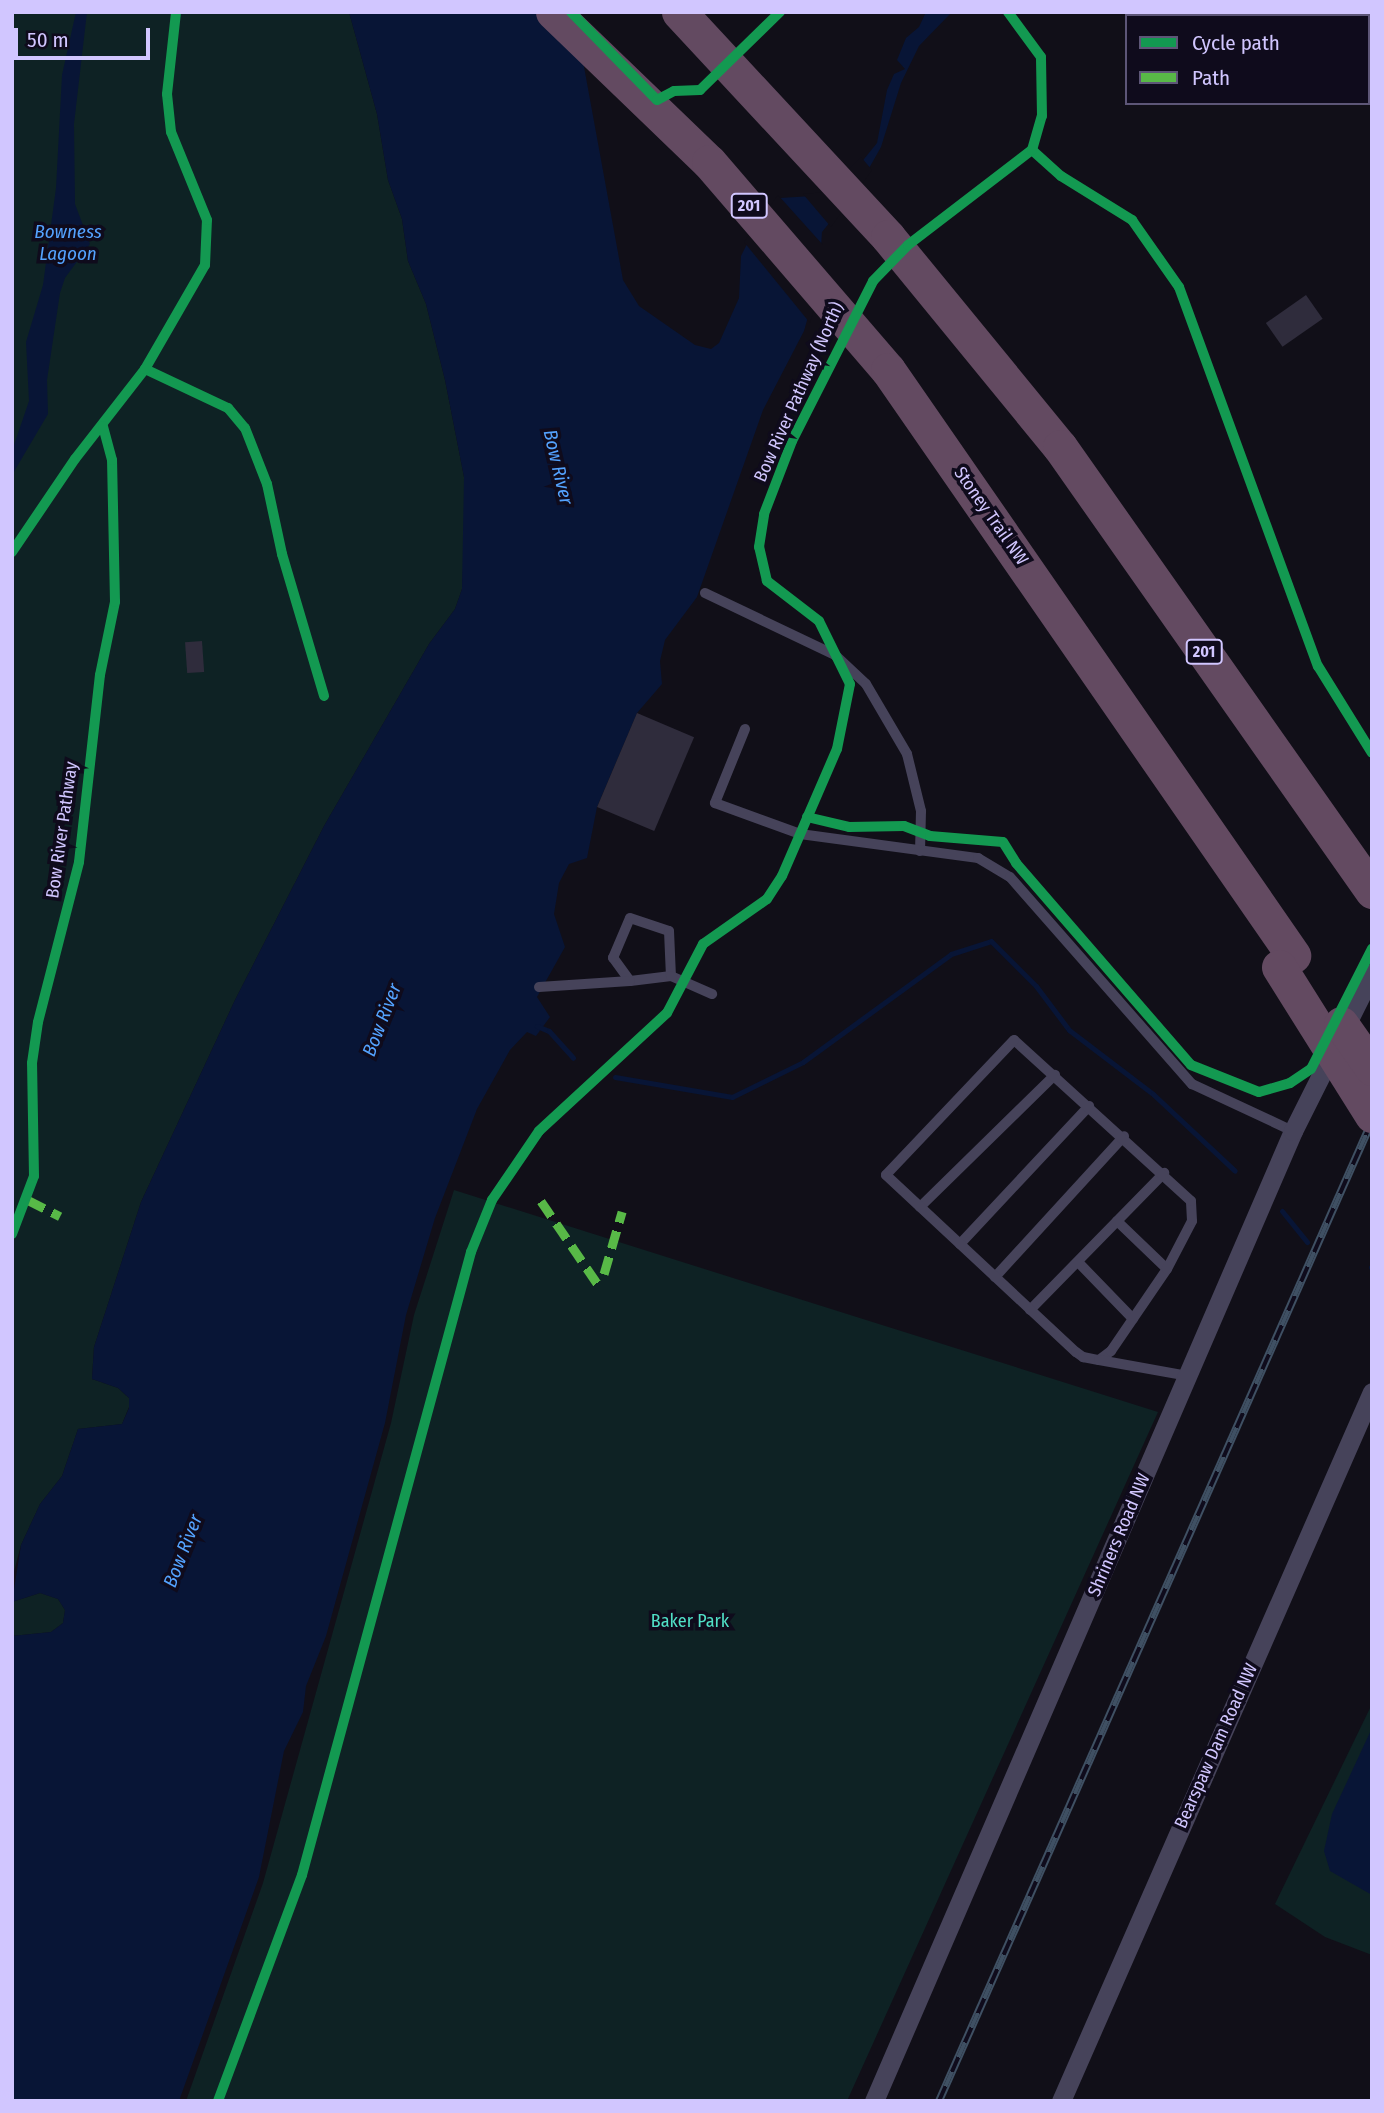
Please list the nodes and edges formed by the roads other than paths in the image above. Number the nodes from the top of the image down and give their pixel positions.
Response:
1 (553, 12) edge
2 (679, 12) edge
3 (705, 593) dead end
4 (745, 729) dead end
5 (1360, 846) edge
6 (920, 851) junction
7 (1372, 891) edge
8 (1286, 961) junction
9 (1372, 973) edge
10 (671, 976) junction
11 (630, 981) junction
12 (539, 987) dead end
13 (712, 994) dead end
14 (1372, 1068) edge
15 (1055, 1075) junction
16 (1089, 1106) junction
17 (1372, 1115) edge
18 (1293, 1131) junction
19 (1124, 1136) junction
20 (1164, 1173) junction
21 (920, 1207) junction
22 (1116, 1221) junction
23 (960, 1244) junction
24 (1078, 1262) junction
25 (1167, 1269) junction
26 (995, 1277) junction
27 (1030, 1310) junction
28 (1133, 1319) junction
29 (1099, 1360) junction
30 (1188, 1376) junction
31 (1372, 1392) edge
32 (874, 2101) edge
33 (1061, 2101) edge

1 - 8 highway, Stoney Trail NW / 201
2 - 5 highway, 201
3 - 6 lane
4 - 6 lane
5 - 7 highway, 201
6 - 18 lane
8 - 14 highway, Stoney Trail NW / 201, bridge
8 - 17 highway, bridge
9 - 18 street, Shriners Road NW
10 - 11 lane
10 - 11 lane
10 - 13 lane
11 - 12 lane
15 - 16 lane
15 - 21 lane
15 - 21 lane
16 - 19 lane
16 - 23 lane
18 - 30 street, Shriners Road NW
19 - 20 lane
19 - 26 lane
20 - 22 lane
20 - 25 lane
21 - 23 lane
22 - 24 lane
22 - 25 lane
23 - 26 lane
24 - 27 lane
24 - 28 lane
25 - 28 lane
26 - 27 lane
27 - 29 lane
28 - 29 lane
29 - 30 lane
30 - 32 street, Shriners Road NW
31 - 33 street, Bearspaw Dam Road NW

